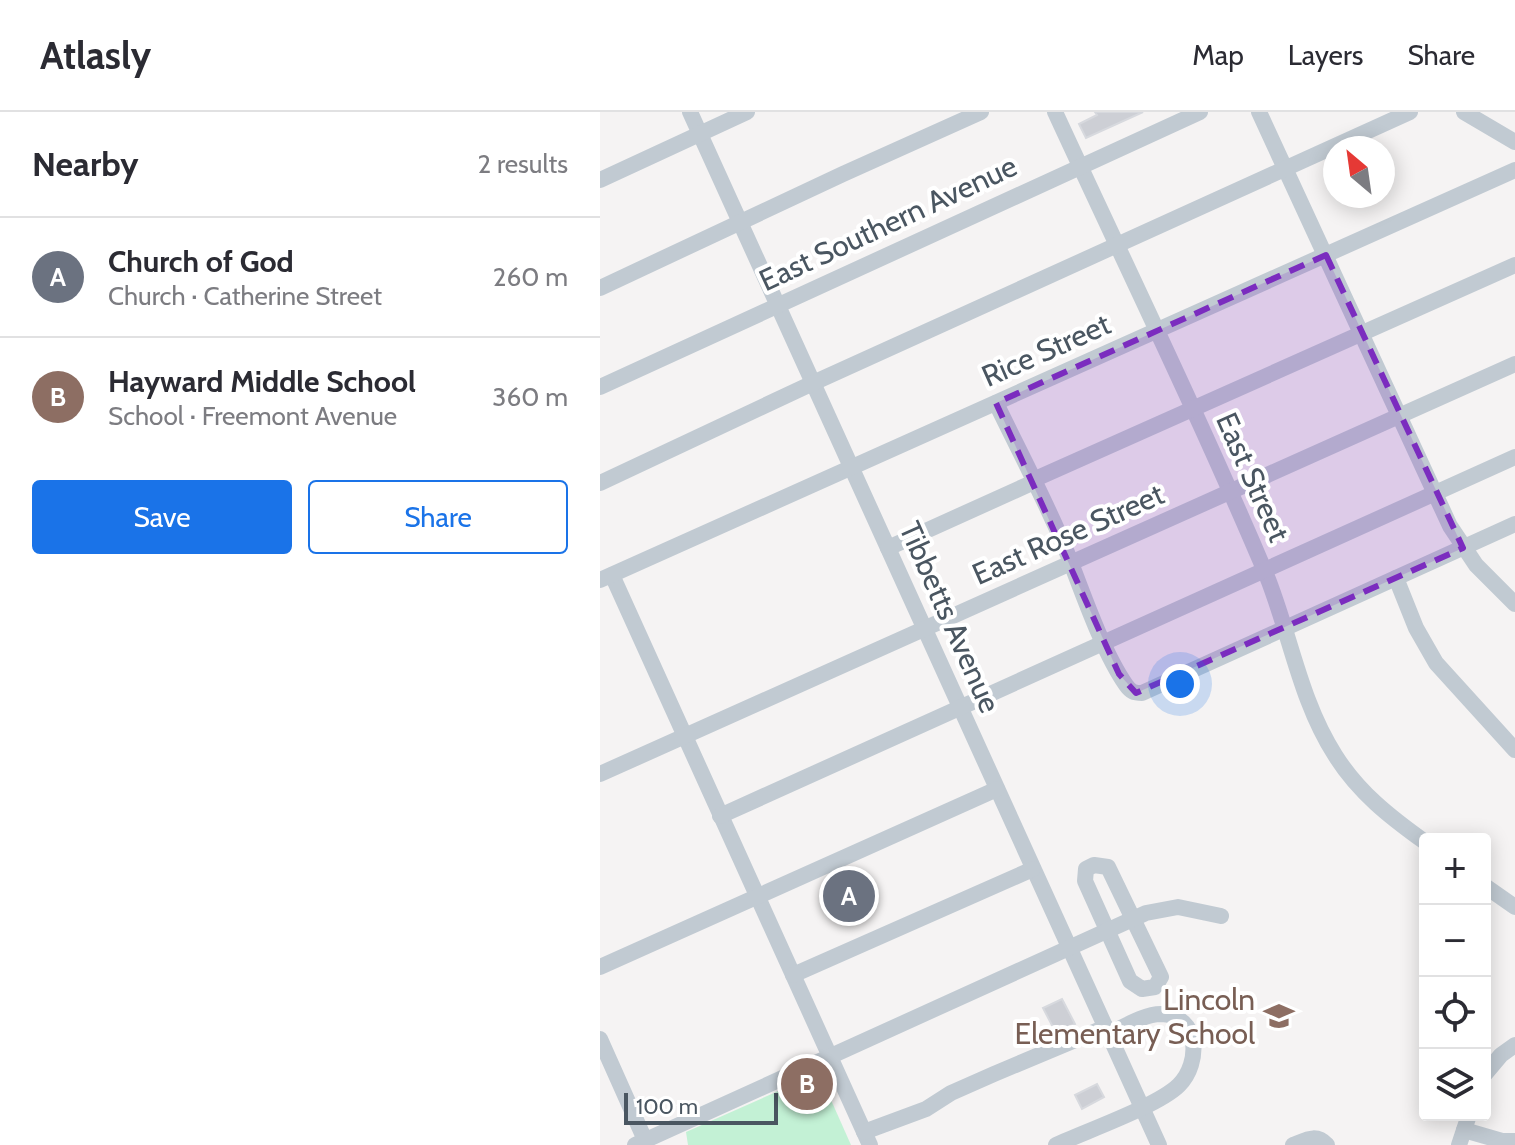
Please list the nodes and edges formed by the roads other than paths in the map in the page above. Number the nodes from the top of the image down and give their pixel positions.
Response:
1 (690, 112) edge
2 (747, 112) edge
3 (981, 112) edge
4 (1055, 112) edge
5 (1200, 112) edge
6 (1259, 112) edge
7 (1410, 112) edge
8 (1464, 112) edge
9 (700, 134) junction
10 (1515, 142) edge
11 (1080, 166) junction
12 (1287, 169) junction
13 (1515, 170) edge
14 (600, 180) edge
15 (740, 221) junction
16 (1116, 247) junction
17 (1326, 255) junction
18 (1515, 265) edge
19 (600, 288) edge
20 (778, 304) junction
21 (1155, 331) junction
22 (1362, 334) junction
23 (1515, 364) edge
24 (813, 383) junction
25 (600, 387) edge
26 (996, 403) junction
27 (1192, 411) junction
28 (1399, 416) junction
29 (1515, 457) edge
30 (852, 468) junction
31 (1033, 481) junction
32 (600, 483) edge
33 (1229, 492) junction
34 (1435, 494) junction
35 (1515, 524) edge
36 (888, 548) junction
37 (1463, 548) junction
38 (1071, 563) junction
39 (1264, 572) junction
40 (606, 578) edge
41 (1396, 578) junction
42 (1515, 604) edge
43 (925, 628) junction
44 (1286, 628) junction
45 (1105, 643) junction
46 (960, 707) junction
47 (684, 737) junction
48 (1515, 750) edge
49 (600, 774) edge
50 (997, 789) junction
51 (720, 816) junction
52 (1419, 837) edge
53 (1033, 869) junction
54 (1491, 890) edge
55 (757, 897) junction
56 (1514, 903) edge
57 (1221, 916) dead end
58 (1133, 919) junction
59 (1107, 931) junction
60 (1070, 949) junction
61 (600, 967) edge
62 (793, 975) junction
63 (1107, 1030) junction
64 (600, 1039) edge
65 (1515, 1045) edge
66 (830, 1057) junction
67 (605, 1062) edge
68 (1491, 1067) edge
69 (1142, 1106) junction
70 (1464, 1130) edge
71 (867, 1138) edge
72 (1515, 1141) edge
73 (640, 1143) edge
74 (1056, 1145) edge
75 (1159, 1145) edge
76 (1293, 1145) edge
77 (1327, 1145) edge

1 - 9 street, Tibbetts Avenue
2 - 9 street
3 - 15 street
4 - 11 street, East Street
5 - 11 street, East Southern Avenue
6 - 12 street
7 - 12 street
8 - 10 street
9 - 14 street
9 - 15 street, Tibbetts Avenue
11 - 16 street, East Street
11 - 20 street, East Southern Avenue
12 - 16 street
12 - 17 street
13 - 17 street, Rice Street
15 - 19 street
15 - 20 street, Tibbetts Avenue
16 - 21 street, East Street
16 - 24 street
17 - 21 street, Rice Street
17 - 22 street
18 - 22 street
20 - 24 street, Tibbetts Avenue
20 - 25 street, East Southern Avenue
21 - 26 street, Rice Street
21 - 27 street, East Street
22 - 27 street
22 - 28 street
23 - 28 street, East Rose Street
24 - 30 street, Tibbetts Avenue
24 - 32 street
26 - 30 street, Rice Street
26 - 31 street
27 - 31 street
27 - 33 street, East Street
28 - 33 street, East Rose Street
28 - 34 street
29 - 34 street
30 - 36 street, Tibbetts Avenue
30 - 40 street, Rice Street
31 - 36 street
31 - 38 street
33 - 38 street, East Rose Street
33 - 39 street, East Street
34 - 37 street
34 - 39 street
35 - 37 street
36 - 43 street, Tibbetts Avenue
37 - 41 street
37 - 42 street
38 - 43 street, East Rose Street
38 - 45 street
39 - 44 street, East Street
39 - 45 street
40 - 47 street
41 - 44 street
41 - 48 street
43 - 46 street, Tibbetts Avenue
43 - 47 street, East Rose Street
44 - 45 street
44 - 52 street, East Street
45 - 46 street
46 - 50 street, Tibbetts Avenue
46 - 51 street
47 - 49 street, East Rose Street
47 - 51 street
50 - 53 street, Tibbetts Avenue
50 - 55 street
51 - 55 street
53 - 60 street, Tibbetts Avenue
53 - 62 street
54 - 56 street
55 - 61 street
55 - 62 street
57 - 58 street
58 - 59 street
58 - 59 street
58 - 59 street
59 - 60 street
60 - 63 street, Tibbetts Avenue
60 - 66 street
62 - 66 street
63 - 69 street, Tibbetts Avenue
63 - 69 street
63 - 71 street
64 - 67 street
65 - 68 street
66 - 71 street
66 - 73 street
67 - 73 street
69 - 74 street
69 - 75 street, Tibbetts Avenue
70 - 72 street
76 - 77 street

